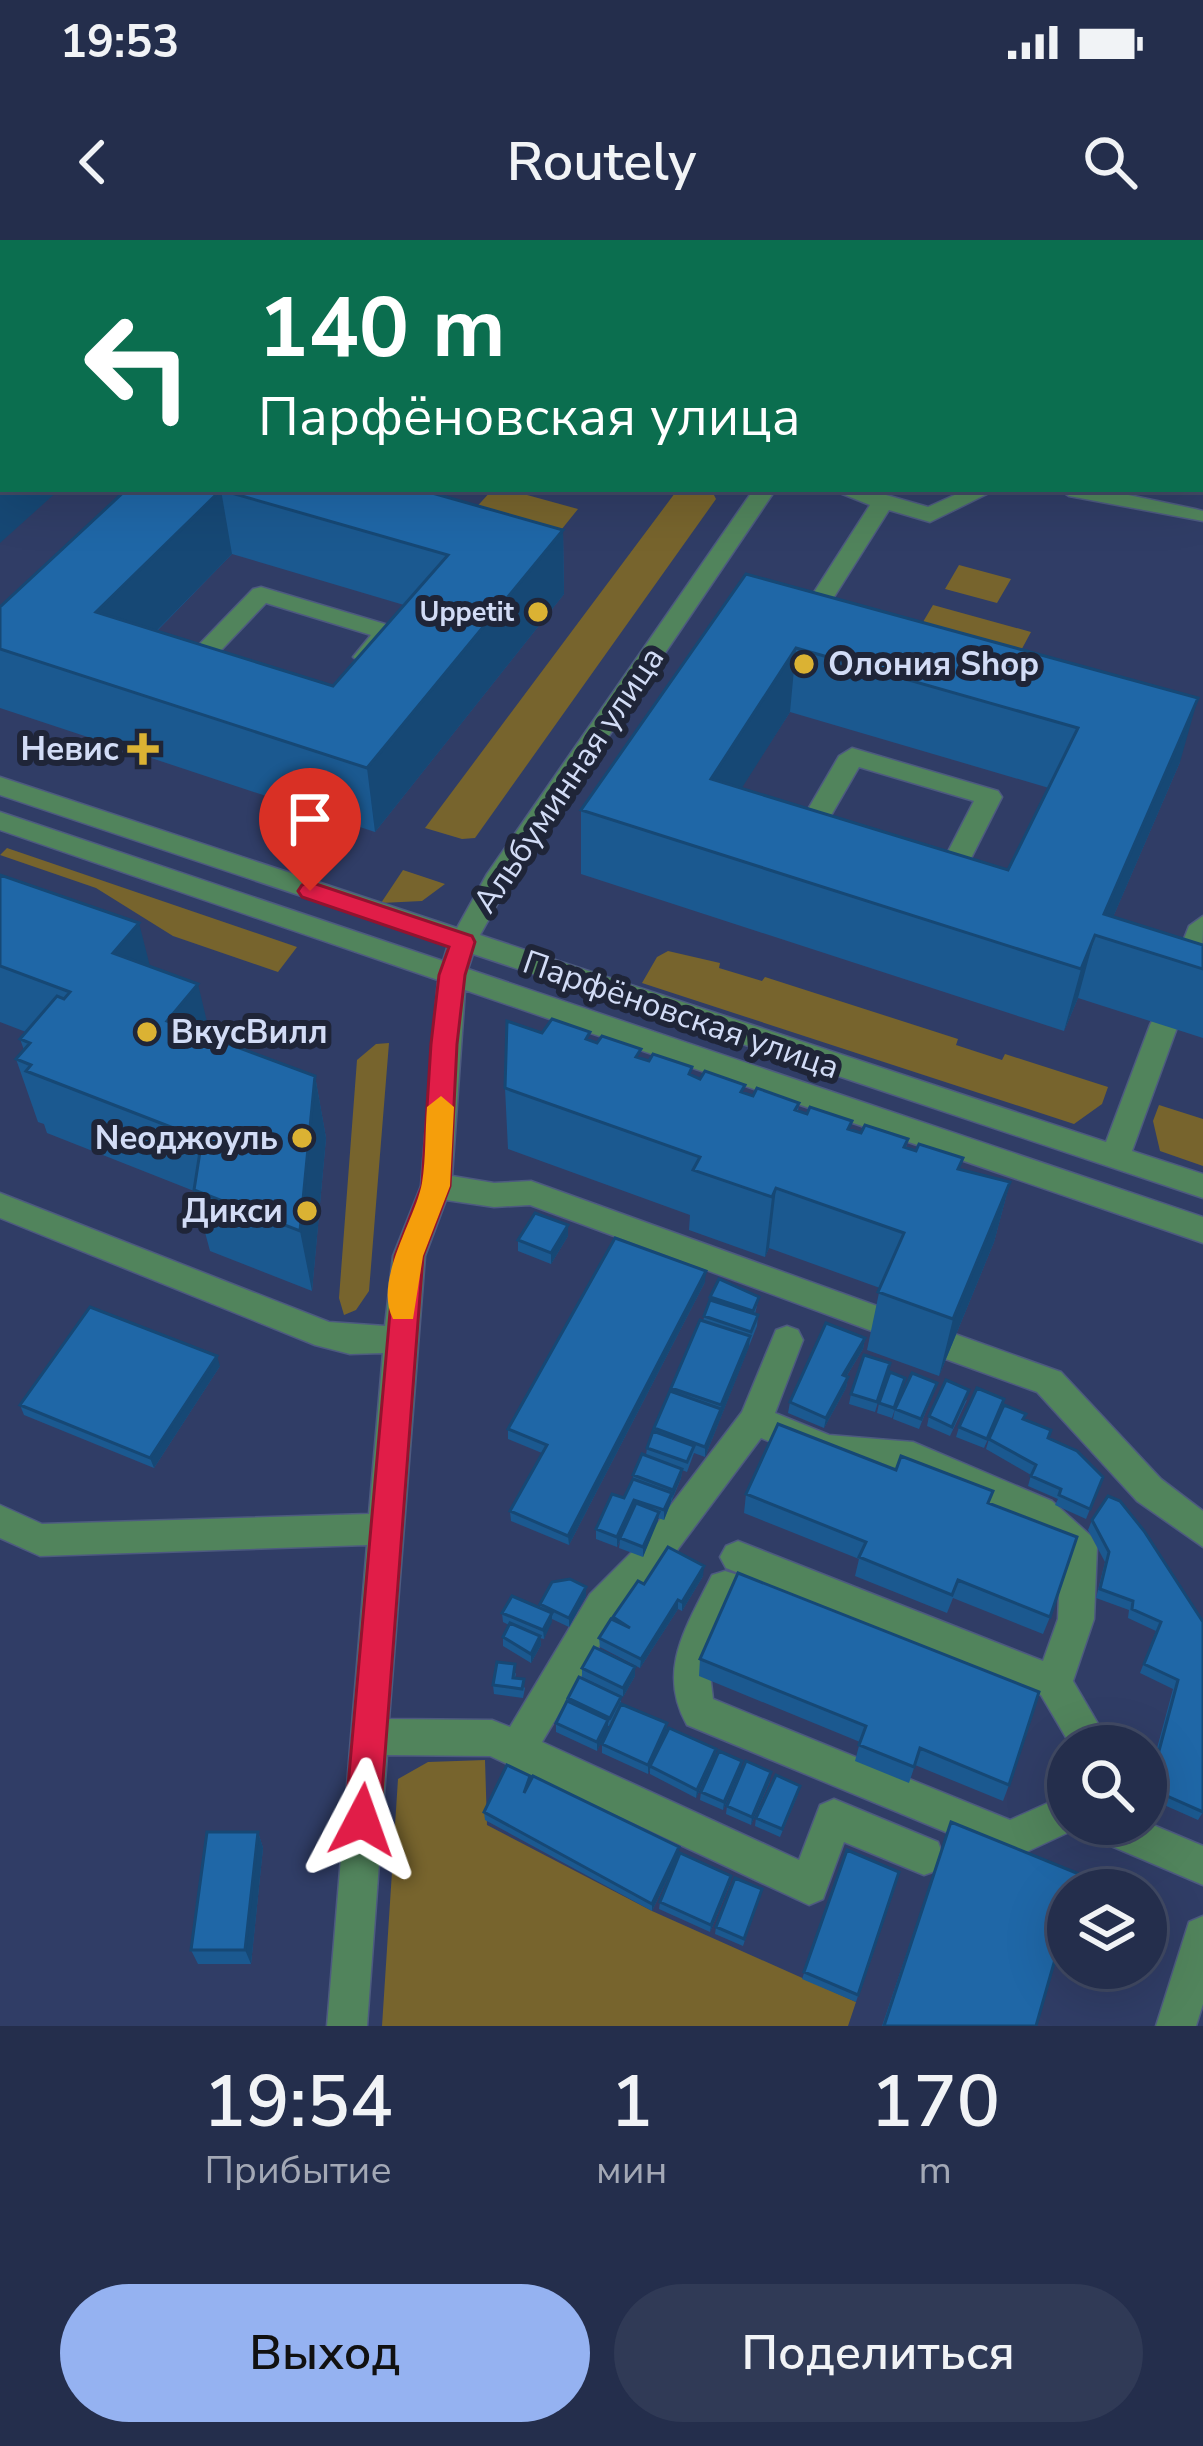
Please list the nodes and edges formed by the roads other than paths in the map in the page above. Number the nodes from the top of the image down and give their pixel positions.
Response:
1 (763, 492) edge
2 (849, 492) edge
3 (980, 492) edge
4 (1083, 492) edge
5 (883, 504) junction
6 (1195, 516) dead end
7 (814, 611) edge
8 (198, 661) edge
9 (342, 684) edge
10 (10, 790) edge
11 (0, 818) edge
12 (846, 848) edge
13 (947, 879) edge
14 (1203, 926) edge
15 (1189, 954) edge
16 (458, 958) junction
17 (1115, 1157) junction
18 (436, 1186) junction
19 (1203, 1186) edge
20 (0, 1205) edge
21 (1203, 1230) edge
22 (880, 1321) edge
23 (400, 1339) junction
24 (787, 1340) dead end
25 (952, 1347) edge
26 (754, 1420) junction
27 (0, 1521) edge
28 (386, 1529) junction
29 (1203, 1531) edge
30 (1054, 1683) junction
31 (1079, 1725) edge
32 (368, 1737) junction
33 (517, 1750) junction
34 (1047, 1823) edge
35 (1154, 1845) edge
36 (924, 1856) dead end
37 (1203, 1866) edge
38 (1203, 1936) edge
39 (347, 2026) edge
40 (1176, 2026) edge

1 - 16 street, Альбуминная улица
2 - 5 street
3 - 5 street
4 - 6 street
5 - 7 street
8 - 9 street
10 - 11 street
10 - 16 street, Парфёновская улица
11 - 16 street, Парфёновская улица
12 - 13 street
14 - 15 street
15 - 17 street
16 - 17 street, Парфёновская улица
16 - 18 street, Альбуминная улица
16 - 21 street, Парфёновская улица
17 - 19 street, Парфёновская улица
18 - 22 street
18 - 23 street, Альбуминная улица
20 - 23 street
23 - 28 street, Альбуминная улица
24 - 26 street
25 - 29 street
26 - 30 street
26 - 33 street
27 - 28 street
28 - 32 street, Альбуминная улица
30 - 31 street
30 - 34 street
32 - 33 street
32 - 39 street, Альбуминная улица
33 - 36 street
35 - 37 street
38 - 40 street

